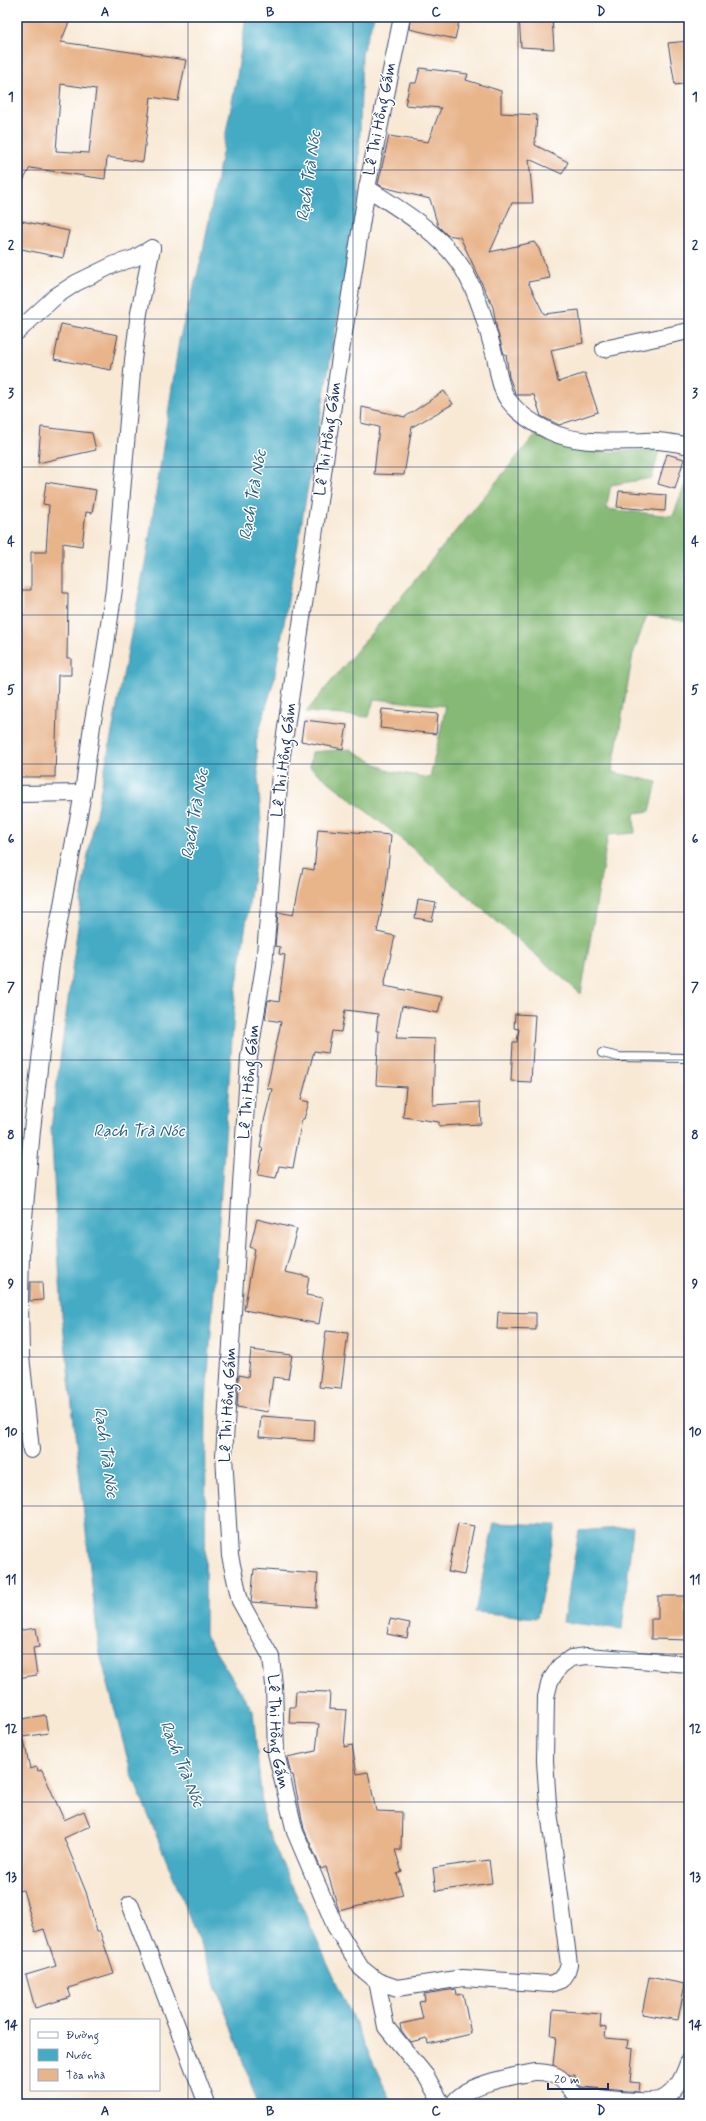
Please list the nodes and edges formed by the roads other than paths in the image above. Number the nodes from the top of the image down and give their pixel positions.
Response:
1 (402, 17) edge
2 (367, 188) junction
3 (689, 331) edge
4 (17, 332) edge
5 (604, 349) dead end
6 (689, 446) edge
7 (83, 793) junction
8 (17, 794) edge
9 (602, 1052) dead end
10 (689, 1058) edge
11 (31, 1450) dead end
12 (689, 1664) edge
13 (130, 1904) dead end
14 (377, 1981) junction
15 (689, 2060) edge
16 (207, 2104) edge
17 (442, 2104) edge
18 (454, 2104) edge

1 - 2 street, Lê Thị Hồng Gấm
2 - 6 street
2 - 14 street, Lê Thị Hồng Gấm
3 - 5 street
4 - 7 street
7 - 8 street
7 - 11 street
9 - 10 lane
12 - 14 street, Lê Thị Hồng Gấm
13 - 16 street
14 - 17 street
15 - 18 street

